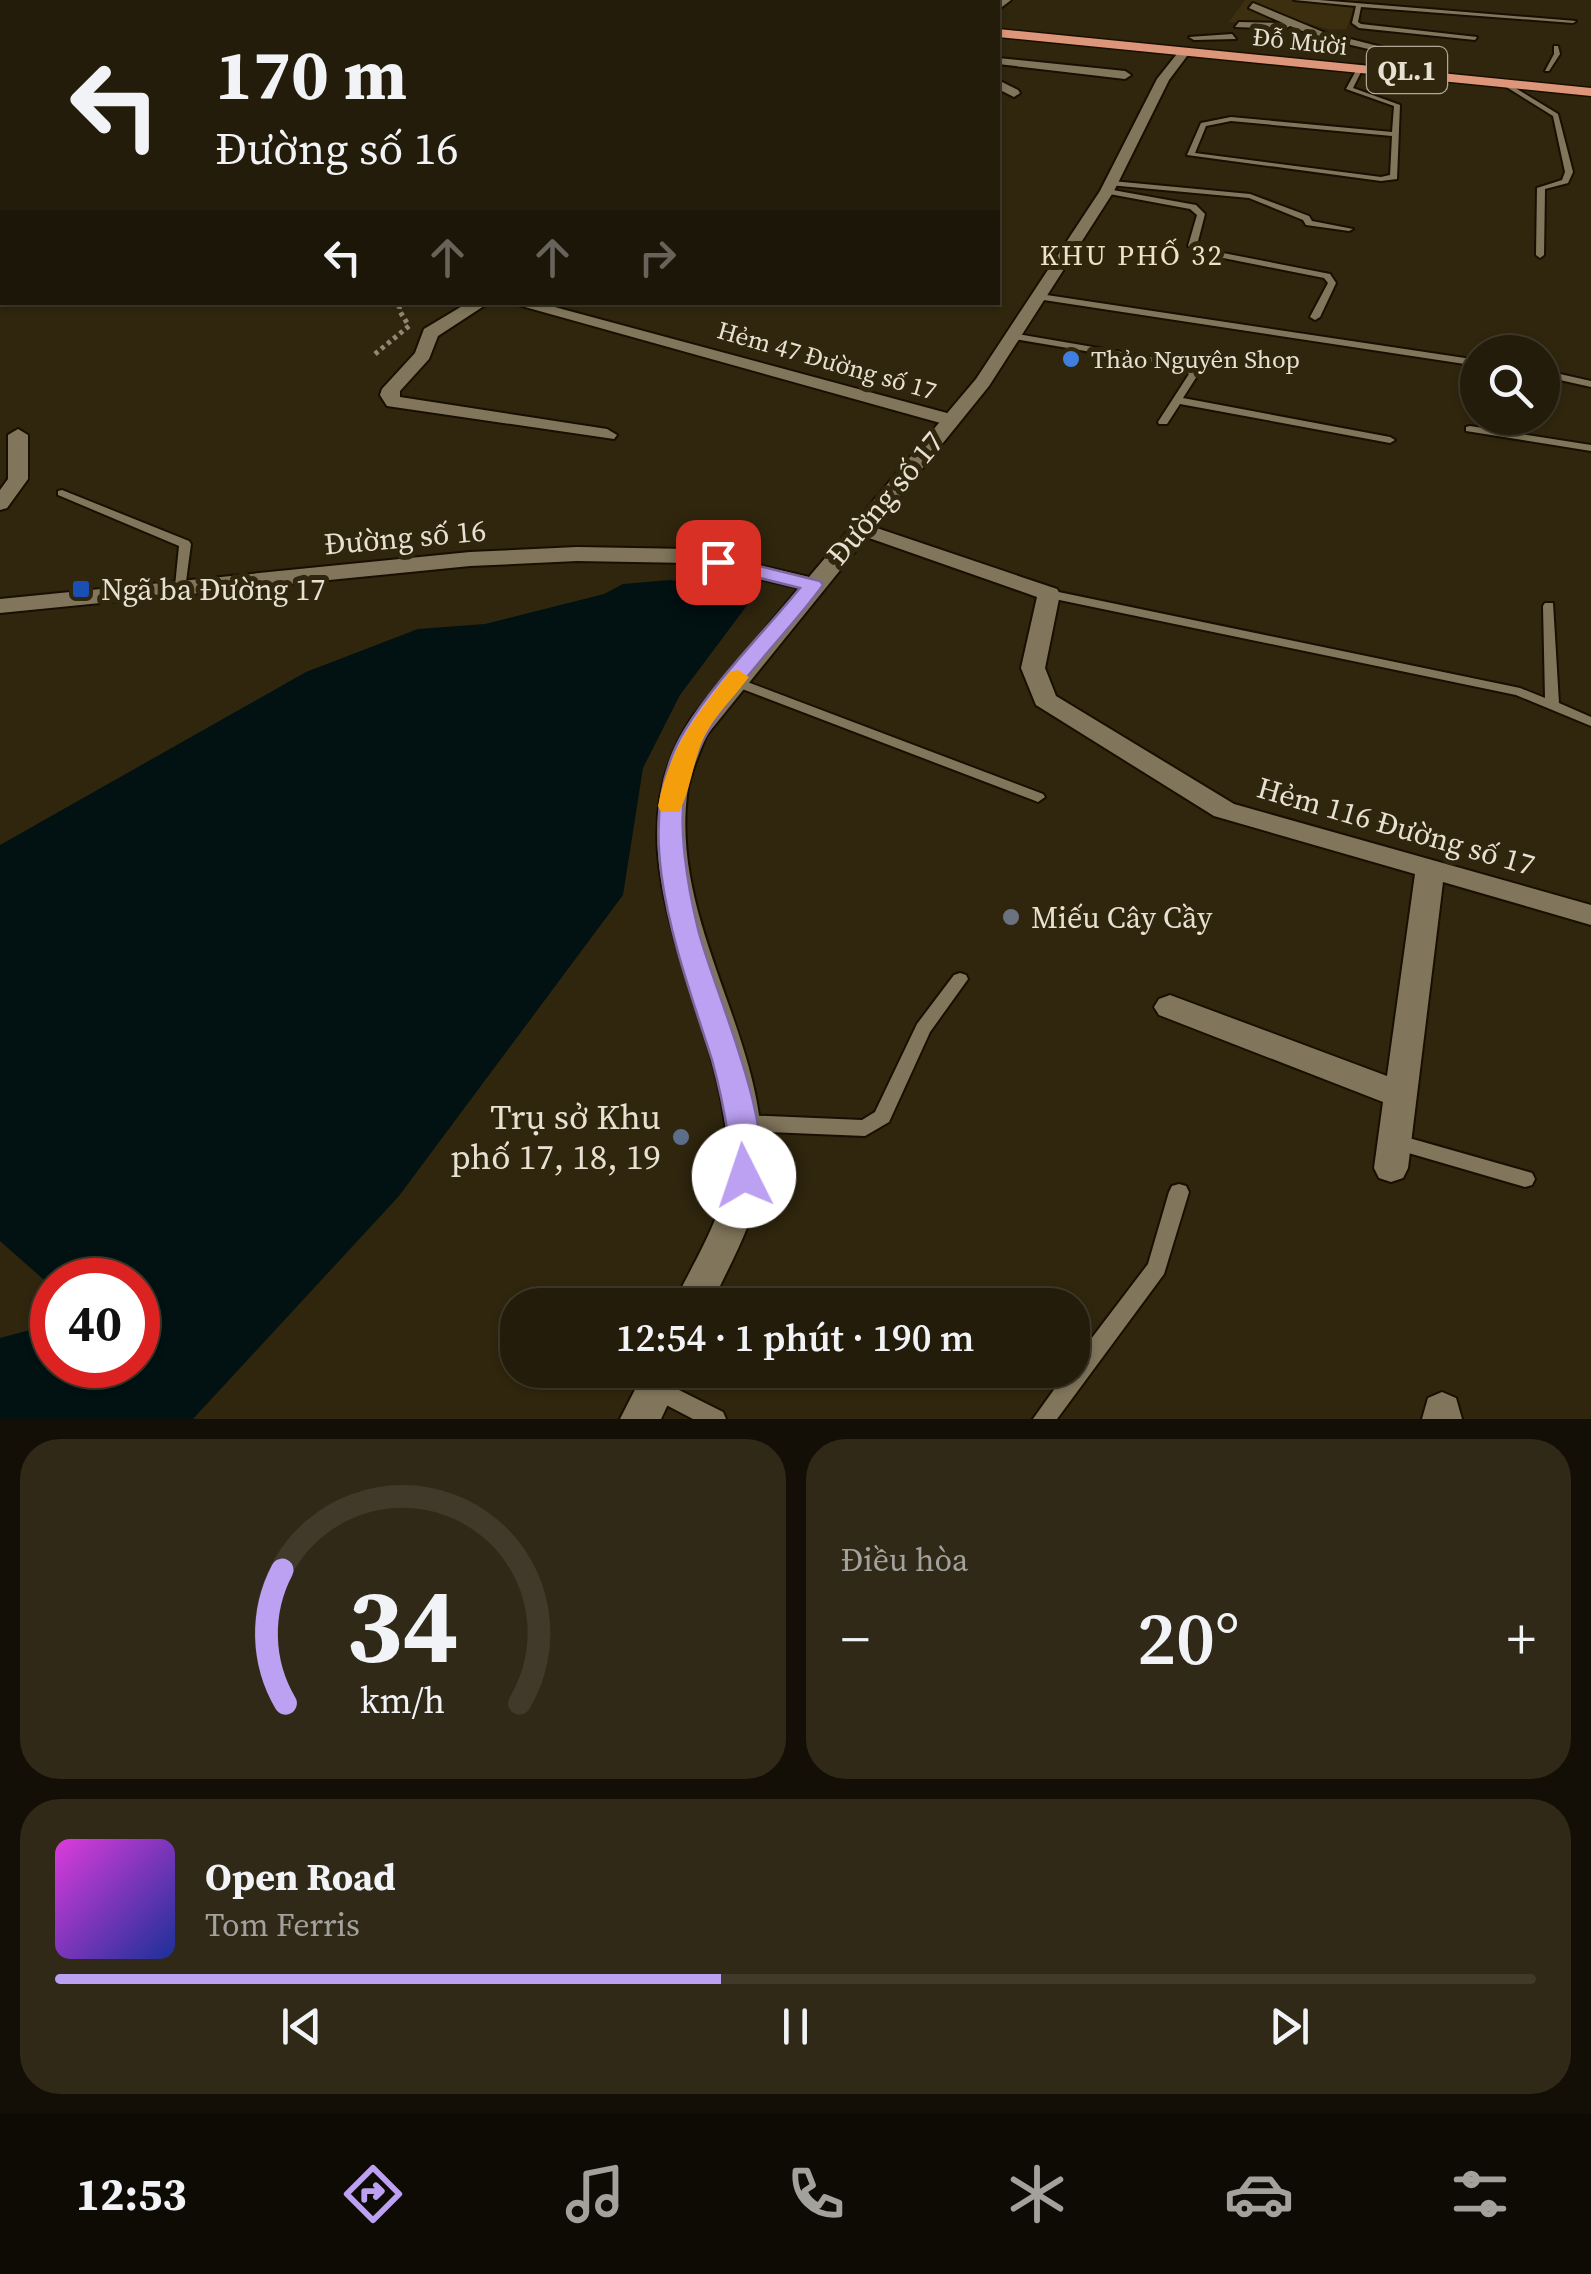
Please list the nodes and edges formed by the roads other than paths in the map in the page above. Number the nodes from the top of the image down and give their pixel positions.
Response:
1 (1030, 0) edge
2 (1297, 0) edge
3 (1255, 3) edge
4 (1073, 4) dead end
5 (1358, 5) junction
6 (1573, 21) dead end
7 (1239, 25) junction
8 (1000, 26) edge
9 (1000, 26) edge
10 (1305, 28) junction
11 (1154, 34) dead end
12 (1475, 38) dead end
13 (1319, 41) junction
14 (1248, 42) dead end
15 (1188, 43) junction
16 (1227, 46) junction
17 (1556, 48) dead end
18 (1411, 56) junction
19 (1332, 58) junction
20 (1430, 58) dead end
21 (1000, 62) edge
22 (1360, 68) junction
23 (1528, 68) dead end
24 (1554, 70) joint
25 (1125, 75) dead end
26 (1591, 79) edge
27 (1502, 82) junction
28 (1000, 85) edge
29 (1591, 90) edge
30 (1014, 93) dead end
31 (1396, 134) junction
32 (1109, 187) junction
33 (1349, 229) dead end
34 (1540, 255) dead end
35 (1040, 297) junction
36 (477, 305) edge
37 (526, 305) edge
38 (1315, 317) dead end
39 (1011, 336) junction
40 (1460, 360) edge
41 (1560, 377) edge
42 (1591, 384) edge
43 (1177, 400) junction
44 (951, 420) junction
45 (1163, 422) dead end
46 (18, 435) dead end
47 (607, 435) dead end
48 (1508, 435) edge
49 (1390, 440) dead end
50 (1591, 448) edge
51 (62, 493) dead end
52 (0, 504) edge
53 (859, 528) junction
54 (813, 585) junction
55 (181, 586) junction
56 (1049, 594) junction
57 (0, 606) edge
58 (1549, 606) dead end
59 (734, 681) junction
60 (1552, 703) junction
61 (1591, 722) edge
62 (1038, 797) dead end
63 (1430, 869) junction
64 (1591, 915) edge
65 (960, 979) dead end
66 (1170, 1006) dead end
67 (1401, 1095) junction
68 (740, 1123) junction
69 (1393, 1155) joint
70 (1525, 1178) dead end
71 (1179, 1192) dead end
72 (699, 1288) edge
73 (654, 1393) edge
74 (715, 1419) edge
75 (1044, 1419) edge

1 - 4 lane
2 - 5 lane
3 - 7 street
3 - 10 street
5 - 6 lane
5 - 12 lane
7 - 10 street
7 - 16 street
8 - 11 highway, QL.1
9 - 15 highway, QL.1
10 - 13 street
13 - 18 street
13 - 19 highway, Đỗ Mười / QL.1
14 - 16 highway, Đỗ Mười / QL.1
15 - 16 highway, Đỗ Mười / QL.1
15 - 16 street
15 - 32 street, Đường số 17
16 - 19 highway, Đỗ Mười / QL.1
17 - 24 lane
18 - 19 highway, Đỗ Mười / QL.1
18 - 20 highway, QL.1
19 - 22 highway, Đỗ Mười / QL.1
19 - 26 highway, QL.1
21 - 25 street
22 - 27 highway, Đỗ Mười / QL.1
22 - 29 highway, Đỗ Mười / QL.1
22 - 31 lane
23 - 24 highway
27 - 29 highway, Đỗ Mười / QL.1
27 - 34 lane
28 - 30 street
31 - 31 lane
32 - 33 lane
32 - 35 street, Đường số 17
32 - 38 lane
35 - 39 street, Đường số 17
35 - 40 lane
36 - 47 street
37 - 44 street, Hẻm 47 Đường số 17
39 - 43 lane
39 - 44 street, Đường số 17
41 - 42 lane
43 - 45 lane
43 - 49 lane
44 - 53 street, Đường số 17
46 - 52 street
48 - 50 lane
51 - 55 lane
53 - 54 street, Đường số 17
53 - 56 street
54 - 55 street, Đường số 16
54 - 59 street, Đường số 17
55 - 57 street, Đường số 16
56 - 60 lane
56 - 63 street, Hẻm 116 Đường số 17
58 - 60 lane
59 - 62 lane
59 - 68 street, Đường số 17
60 - 61 lane
63 - 64 street, Hẻm 116 Đường số 17
63 - 67 street
65 - 68 lane
66 - 67 street
67 - 69 street
68 - 72 street, Đường số 17
69 - 70 lane
71 - 75 lane
73 - 74 lane

